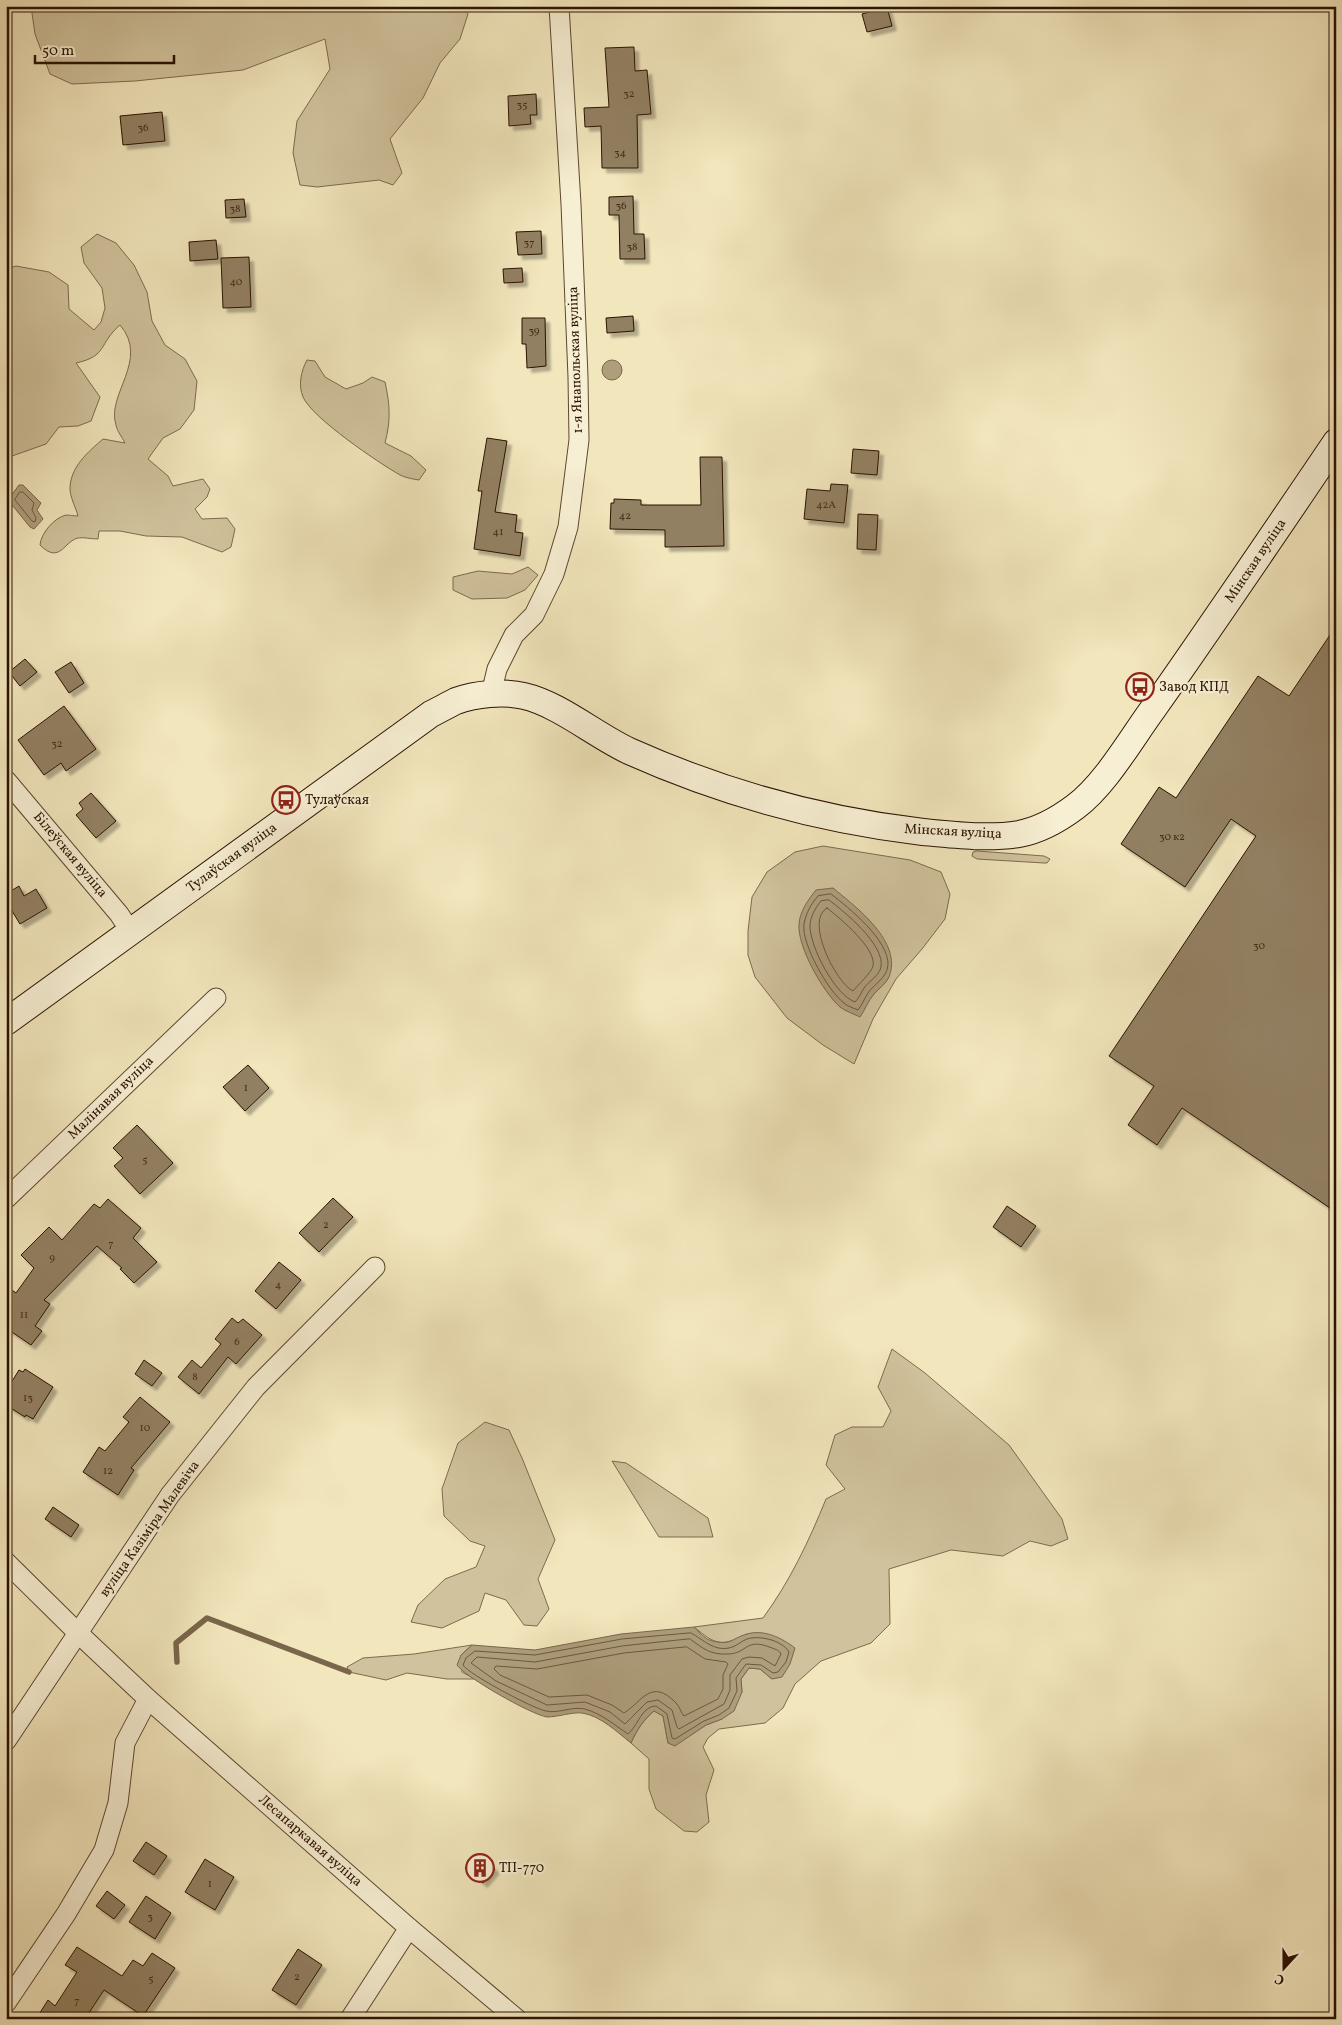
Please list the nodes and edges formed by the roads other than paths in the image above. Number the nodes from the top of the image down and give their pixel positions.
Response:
1 (559, 6) edge
2 (1336, 442) edge
3 (491, 694) junction
4 (6, 780) edge
5 (131, 932) junction
6 (216, 998) dead end
7 (6, 1022) edge
8 (6, 1198) edge
9 (375, 1267) dead end
10 (6, 1562) edge
11 (78, 1633) junction
12 (148, 1699) junction
13 (6, 1741) edge
14 (409, 1928) junction
15 (6, 2003) edge
16 (350, 2019) edge
17 (517, 2019) edge

1 - 3 street, 1-я Янапольская вуліца
2 - 3 main road, Мінская вуліца
3 - 5 main road, Тулаўская вуліца
4 - 5 street, Білеўская вуліца
5 - 7 main road, Тулаўская вуліца
6 - 8 street, Малінавая вуліца
9 - 11 street, вуліца Казіміра Малевіча
10 - 11 street, Лесапаркавая вуліца
11 - 12 street, Лесапаркавая вуліца
11 - 13 street, вуліца Казіміра Малевіча
12 - 14 street, Лесапаркавая вуліца
12 - 15 street
14 - 16 street
14 - 17 street, Лесапаркавая вуліца

